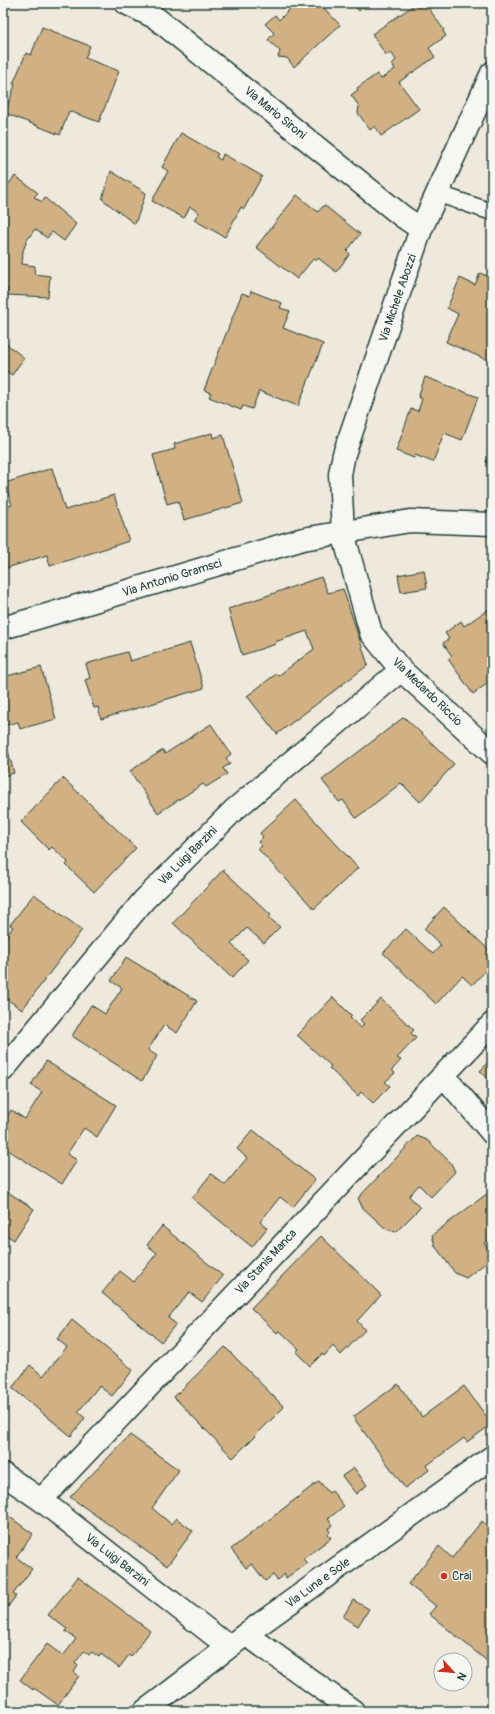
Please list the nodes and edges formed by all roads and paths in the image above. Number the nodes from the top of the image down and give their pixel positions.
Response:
1 (126, 3) edge
2 (492, 73) edge
3 (436, 193) junction
4 (492, 212) edge
5 (421, 229) junction
6 (492, 524) edge
7 (343, 533) junction
8 (3, 628) edge
9 (401, 670) junction
10 (492, 753) edge
11 (492, 1024) edge
12 (3, 1070) edge
13 (443, 1075) junction
14 (492, 1133) edge
15 (492, 1457) edge
16 (3, 1474) edge
17 (41, 1500) junction
18 (246, 1634) junction
19 (229, 1647) junction
20 (145, 1711) edge
21 (353, 1711) edge

1 - 5 street, Via Mario Sironi
2 - 3 street, Via Michele Abozzi
3 - 4 lane
3 - 5 street, Via Michele Abozzi
5 - 7 street, Via Michele Abozzi
6 - 7 street, Via Antonio Gramsci
7 - 8 street, Via Antonio Gramsci
7 - 9 street, Via Medardo Riccio
9 - 10 street, Via Medardo Riccio
9 - 12 street, Via Luigi Barzini
11 - 13 street, Via Stanis Manca
13 - 14 street
13 - 17 street, Via Stanis Manca
15 - 18 street, Via Luna e Sole
16 - 17 street, Via Luigi Barzini
17 - 19 street, Via Luigi Barzini
18 - 19 street, Via Luna e Sole
18 - 21 street
19 - 20 street, Via Luna e Sole

